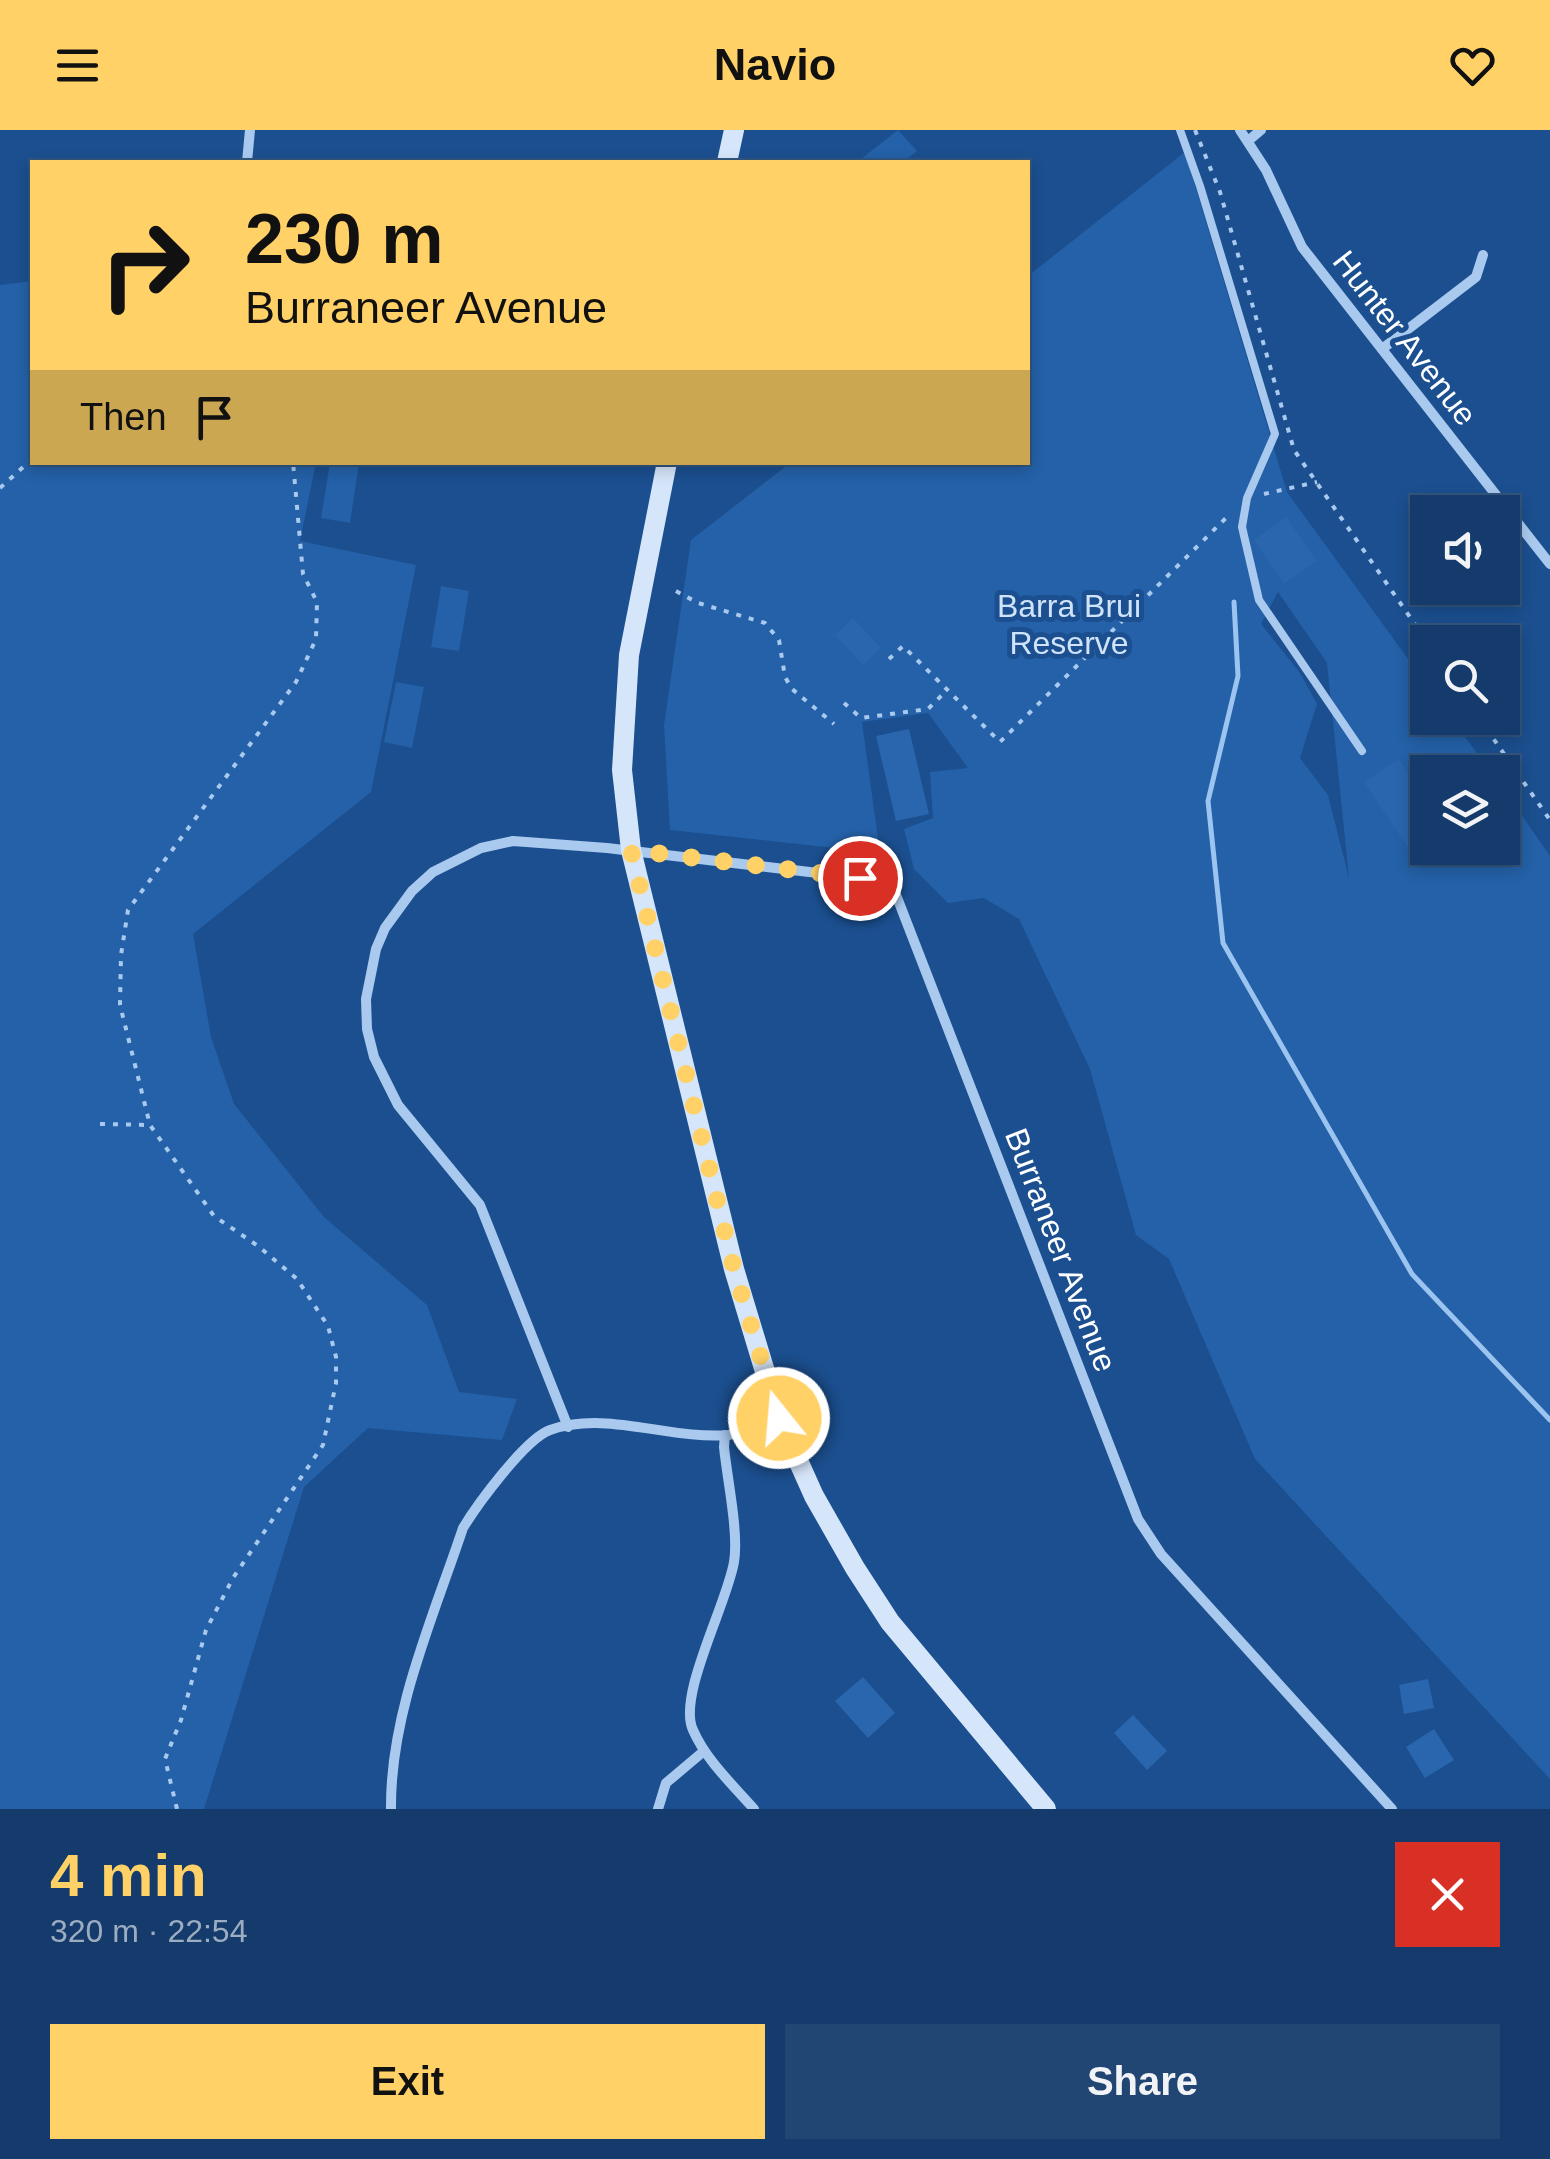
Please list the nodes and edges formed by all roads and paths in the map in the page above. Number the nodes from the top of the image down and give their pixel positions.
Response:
1 (250, 130) edge
2 (734, 130) edge
3 (1180, 130) edge
4 (1195, 130) edge
5 (1240, 130) edge
6 (1261, 130) edge
7 (1248, 141) junction
8 (247, 160) edge
9 (727, 160) edge
10 (1484, 256) dead end
11 (1382, 350) junction
12 (30, 461) edge
13 (293, 465) edge
14 (666, 465) edge
15 (1317, 482) junction
16 (0, 488) edge
17 (1247, 498) junction
18 (1550, 564) edge
19 (676, 592) dead end
20 (1416, 625) edge
21 (889, 659) dead end
22 (947, 690) junction
23 (844, 703) dead end
24 (834, 724) dead end
25 (1491, 735) edge
26 (1362, 751) dead end
27 (1550, 820) edge
28 (631, 850) junction
29 (100, 1124) dead end
30 (150, 1125) junction
31 (779, 1418) junction
32 (568, 1427) junction
33 (726, 1435) junction
34 (704, 1751) junction
35 (176, 1809) edge
36 (391, 1809) edge
37 (658, 1809) edge
38 (754, 1809) edge
39 (1046, 1809) edge
40 (1392, 1809) edge

1 - 8 street
2 - 9 main road
3 - 17 lane
4 - 15 path
5 - 7 street, Hunter Avenue
6 - 7 street
7 - 11 street, Hunter Avenue
10 - 11 street
11 - 18 street, Hunter Avenue
12 - 16 path
13 - 30 path
14 - 28 main road
15 - 17 path
15 - 20 path
17 - 22 path
17 - 26 lane
19 - 24 path
21 - 22 path
22 - 23 path
25 - 27 path
28 - 31 main road
28 - 32 street
28 - 40 street, Burraneer Avenue
29 - 30 path
30 - 35 path
31 - 33 street
31 - 39 main road
32 - 33 street
32 - 36 street
33 - 34 street
34 - 37 street
34 - 38 street

